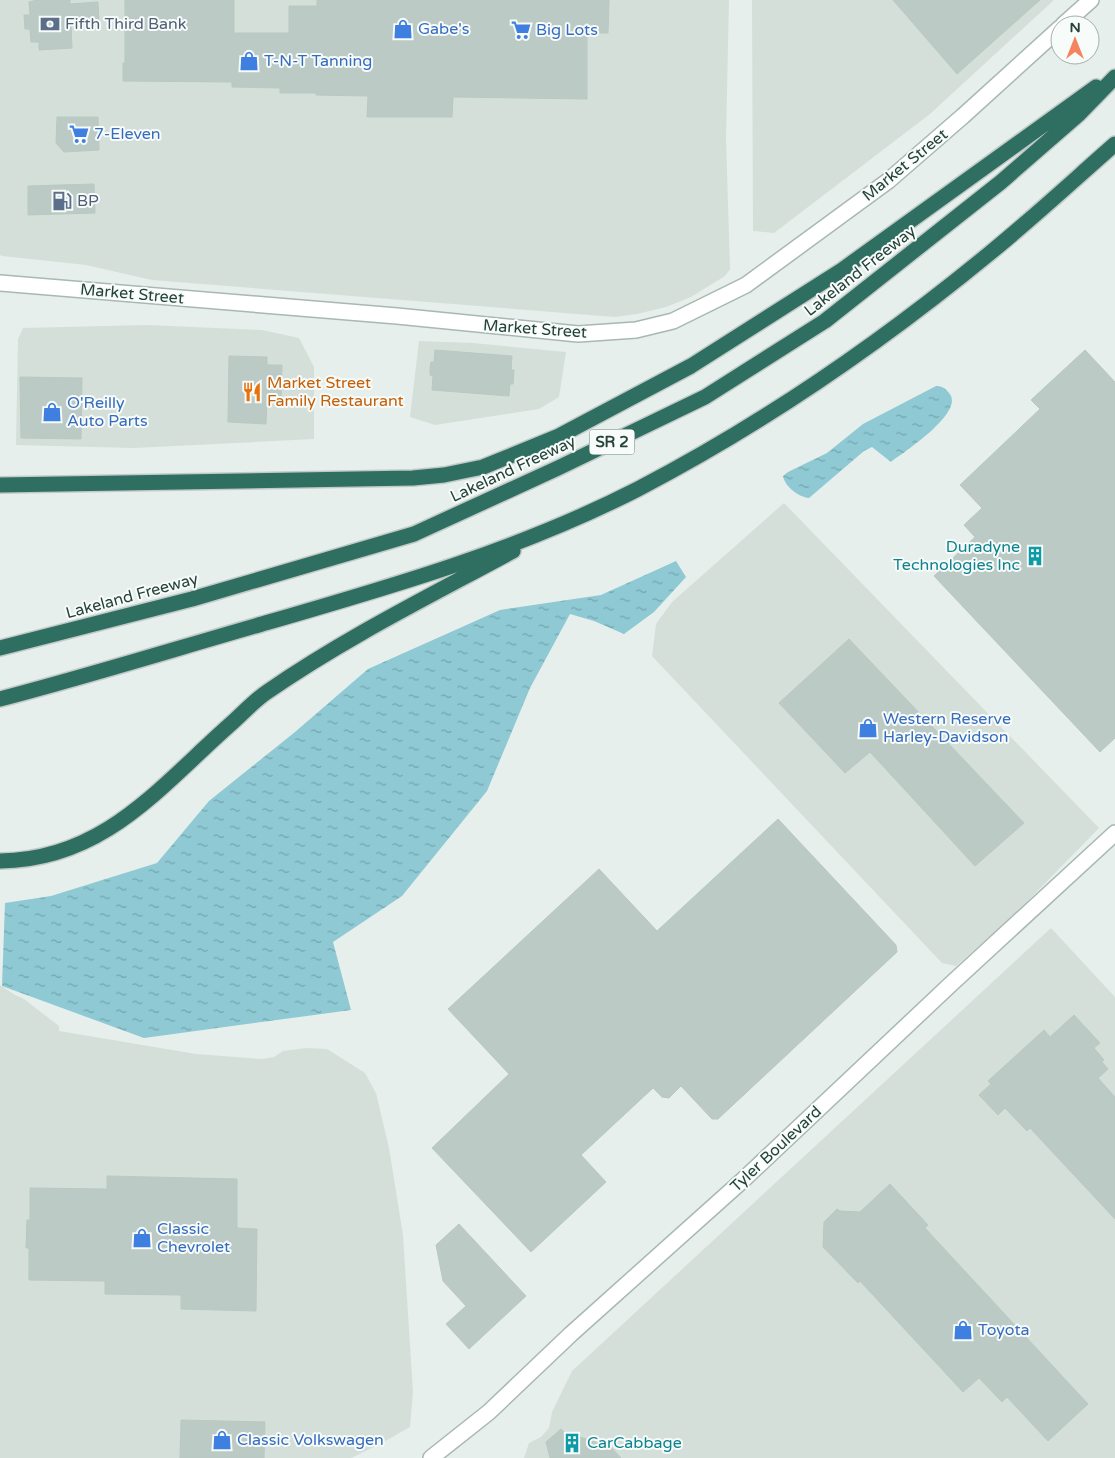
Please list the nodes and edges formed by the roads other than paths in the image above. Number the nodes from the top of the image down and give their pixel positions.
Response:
1 (1091, 0) edge
2 (1074, 15) edge
3 (1050, 37) edge
4 (1115, 73) edge
5 (1115, 77) edge
6 (1115, 144) edge
7 (0, 284) edge
8 (0, 485) edge
9 (556, 527) junction
10 (0, 648) edge
11 (0, 699) edge
12 (1115, 834) edge
13 (0, 861) edge
14 (431, 1458) edge

1 - 2 street
3 - 7 street, Market Street
4 - 8 highway
5 - 10 highway, Lakeland Freeway / SR 2
6 - 9 highway
9 - 11 highway
9 - 13 highway
12 - 14 street, Tyler Boulevard

